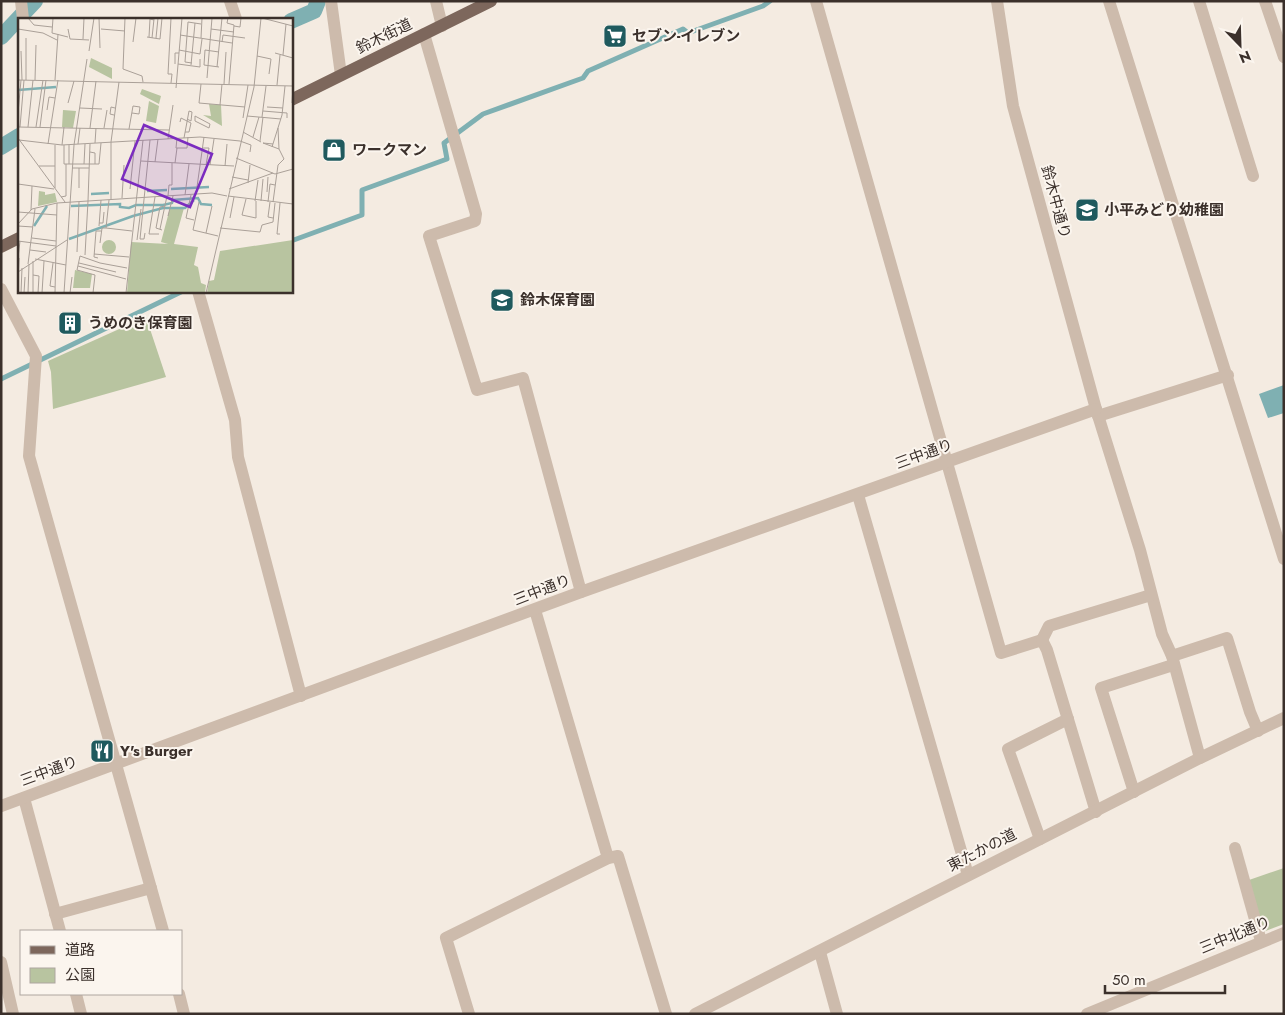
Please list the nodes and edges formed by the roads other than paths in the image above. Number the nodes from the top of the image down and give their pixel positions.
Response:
1 (230, 1) edge
2 (331, 1) edge
3 (436, 1) edge
4 (491, 1) edge
5 (816, 1) edge
6 (997, 1) edge
7 (1110, 1) edge
8 (1199, 1) edge
9 (1265, 1) edge
10 (236, 18) edge
11 (442, 26) junction
12 (424, 34) junction
13 (1284, 57) edge
14 (341, 75) junction
15 (292, 100) edge
16 (1253, 176) dead end
17 (18, 238) edge
18 (1, 247) edge
19 (1, 289) edge
20 (198, 292) edge
21 (1228, 375) junction
22 (1097, 413) junction
23 (947, 462) junction
24 (858, 495) junction
25 (1284, 559) edge
26 (581, 592) junction
27 (1151, 595) junction
28 (534, 610) junction
29 (1042, 640) junction
30 (1173, 660) junction
31 (301, 696) junction
32 (1284, 718) edge
33 (1068, 719) junction
34 (1258, 731) junction
35 (1200, 758) junction
36 (116, 764) junction
37 (1134, 792) junction
38 (24, 798) junction
39 (1, 806) edge
40 (1096, 812) junction
41 (1040, 839) junction
42 (1235, 848) dead end
43 (608, 858) junction
44 (968, 875) junction
45 (151, 888) junction
46 (55, 914) junction
47 (60, 930) edge
48 (163, 930) edge
49 (1284, 933) edge
50 (1262, 941) junction
51 (820, 952) junction
52 (1, 962) edge
53 (76, 995) edge
54 (179, 995) edge
55 (13, 1014) edge
56 (81, 1014) edge
57 (184, 1014) edge
58 (469, 1014) edge
59 (666, 1014) edge
60 (695, 1014) edge
61 (837, 1014) edge
62 (1087, 1014) edge

1 - 10 street
2 - 14 street
3 - 11 street
4 - 11 main road, 鈴木街道
5 - 23 street
6 - 22 street, 鈴木中通り
7 - 21 street
8 - 16 street
9 - 13 street
11 - 12 main road, 鈴木街道
12 - 14 main road, 鈴木街道
12 - 26 street
14 - 15 main road, 鈴木街道
17 - 18 main road
19 - 36 street
20 - 31 street
21 - 22 street, 三中通り
21 - 25 street
22 - 23 street, 三中通り
22 - 27 street, 鈴木中通り
23 - 24 street, 三中通り
23 - 29 street
24 - 26 street, 三中通り
24 - 44 street
26 - 28 street, 三中通り
27 - 29 street
27 - 30 street, 鈴木中通り
28 - 31 street, 三中通り
28 - 43 street
29 - 33 street
30 - 34 street
30 - 35 street, 鈴木中通り
30 - 37 street
31 - 36 street, 三中通り
32 - 34 street, 東たかの道
33 - 40 street
33 - 41 street
34 - 35 street, 東たかの道
35 - 37 street, 東たかの道
36 - 38 street, 三中通り
36 - 45 street
37 - 40 street, 東たかの道
38 - 39 street, 三中通り
38 - 46 street
40 - 41 street, 東たかの道
41 - 44 street, 東たかの道
42 - 50 street
43 - 58 street
43 - 59 street
44 - 51 street, 東たかの道
45 - 46 street
45 - 48 street
46 - 47 street
49 - 50 street, 三中北通り
50 - 62 street, 三中北通り
51 - 60 street, 東たかの道
51 - 61 street
52 - 55 street
53 - 56 street
54 - 57 street

